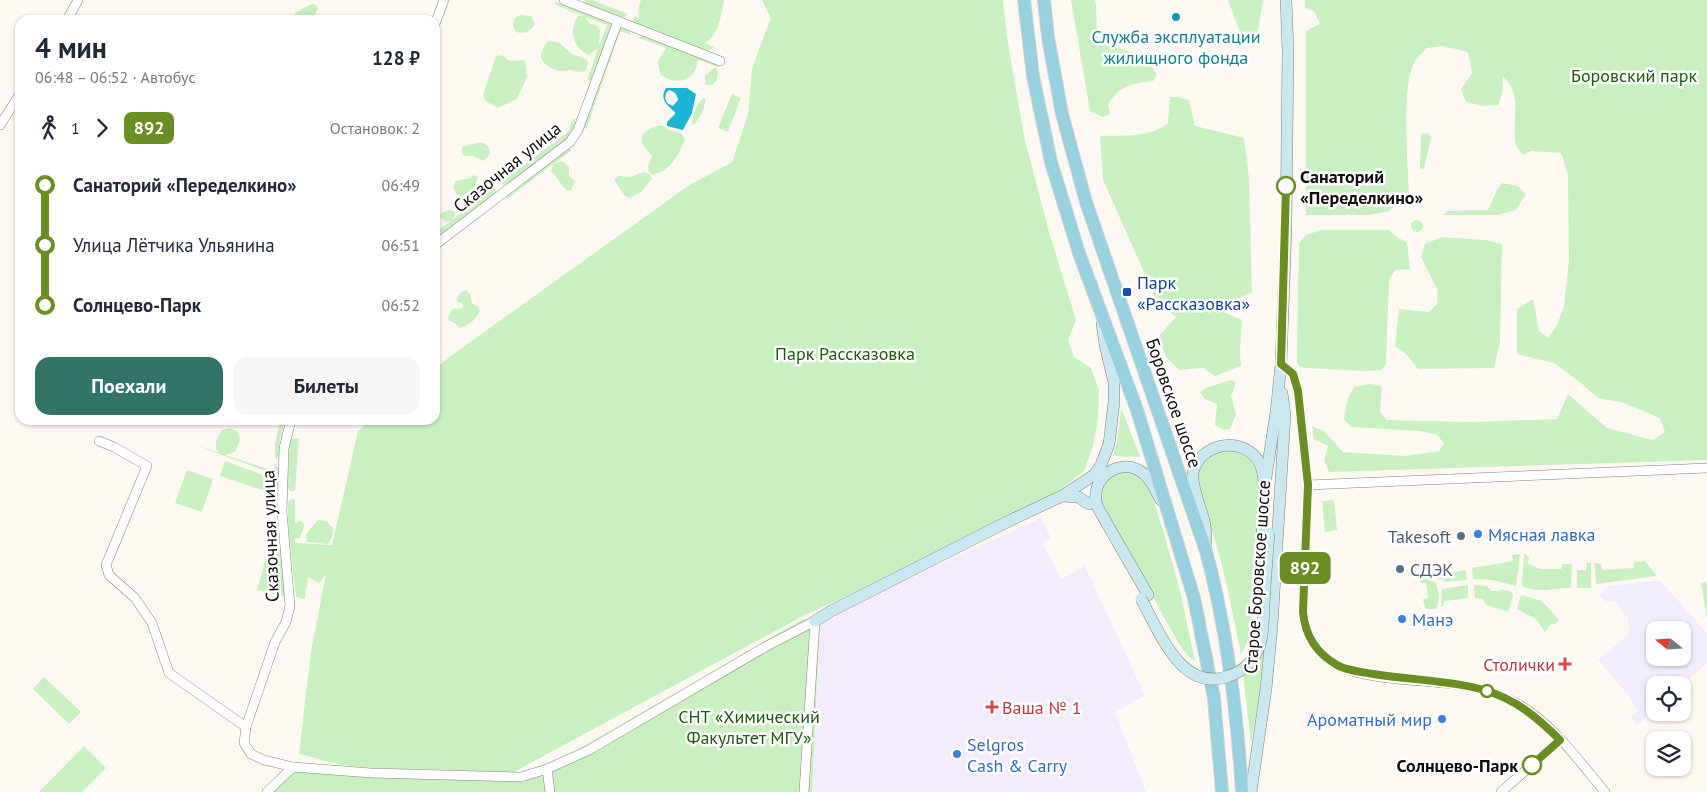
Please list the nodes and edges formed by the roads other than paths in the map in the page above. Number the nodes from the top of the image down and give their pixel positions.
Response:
1 (78, 0) edge
2 (444, 0) edge
3 (564, 0) edge
4 (1024, 0) edge
5 (1044, 0) edge
6 (1286, 0) edge
7 (69, 15) edge
8 (438, 15) edge
9 (618, 21) junction
10 (720, 61) dead end
11 (15, 102) edge
12 (0, 125) edge
13 (440, 241) edge
14 (1101, 312) junction
15 (1281, 364) junction
16 (1282, 392) junction
17 (289, 425) edge
18 (99, 441) dead end
19 (1707, 468) edge
20 (1094, 475) junction
21 (1308, 485) junction
22 (1264, 490) junction
23 (1062, 496) junction
24 (1089, 504) junction
25 (1168, 510) junction
26 (1265, 533) junction
27 (1206, 551) junction
28 (1144, 597) junction
29 (815, 621) junction
30 (246, 726) junction
31 (1560, 740) junction
32 (293, 767) junction
33 (547, 769) junction
34 (267, 792) edge
35 (550, 792) edge
36 (804, 792) edge
37 (1222, 792) edge
38 (1242, 792) edge
39 (1251, 792) edge
40 (1501, 792) edge
41 (1605, 792) edge

1 - 7 street
2 - 8 street
3 - 9 street
4 - 14 main road, Боровское шоссе
5 - 27 main road, Боровское шоссе
6 - 15 street
9 - 10 street
9 - 13 street, Сказочная улица
11 - 12 street
14 - 20 street
14 - 25 main road, Боровское шоссе
15 - 16 street, Старое Боровское шоссе
15 - 21 street
15 - 22 street
16 - 26 street
16 - 39 street, Старое Боровское шоссе
17 - 30 street, Сказочная улица
18 - 30 street
19 - 21 street
20 - 23 street
20 - 24 street
21 - 31 street
22 - 26 street
22 - 27 street
23 - 24 street
23 - 29 street
24 - 28 street
25 - 28 street
25 - 37 main road, Боровское шоссе
26 - 28 street
27 - 38 main road, Боровское шоссе
29 - 33 street
29 - 36 street
30 - 32 street
31 - 40 street
31 - 41 street
32 - 33 street
32 - 34 street
33 - 35 street

